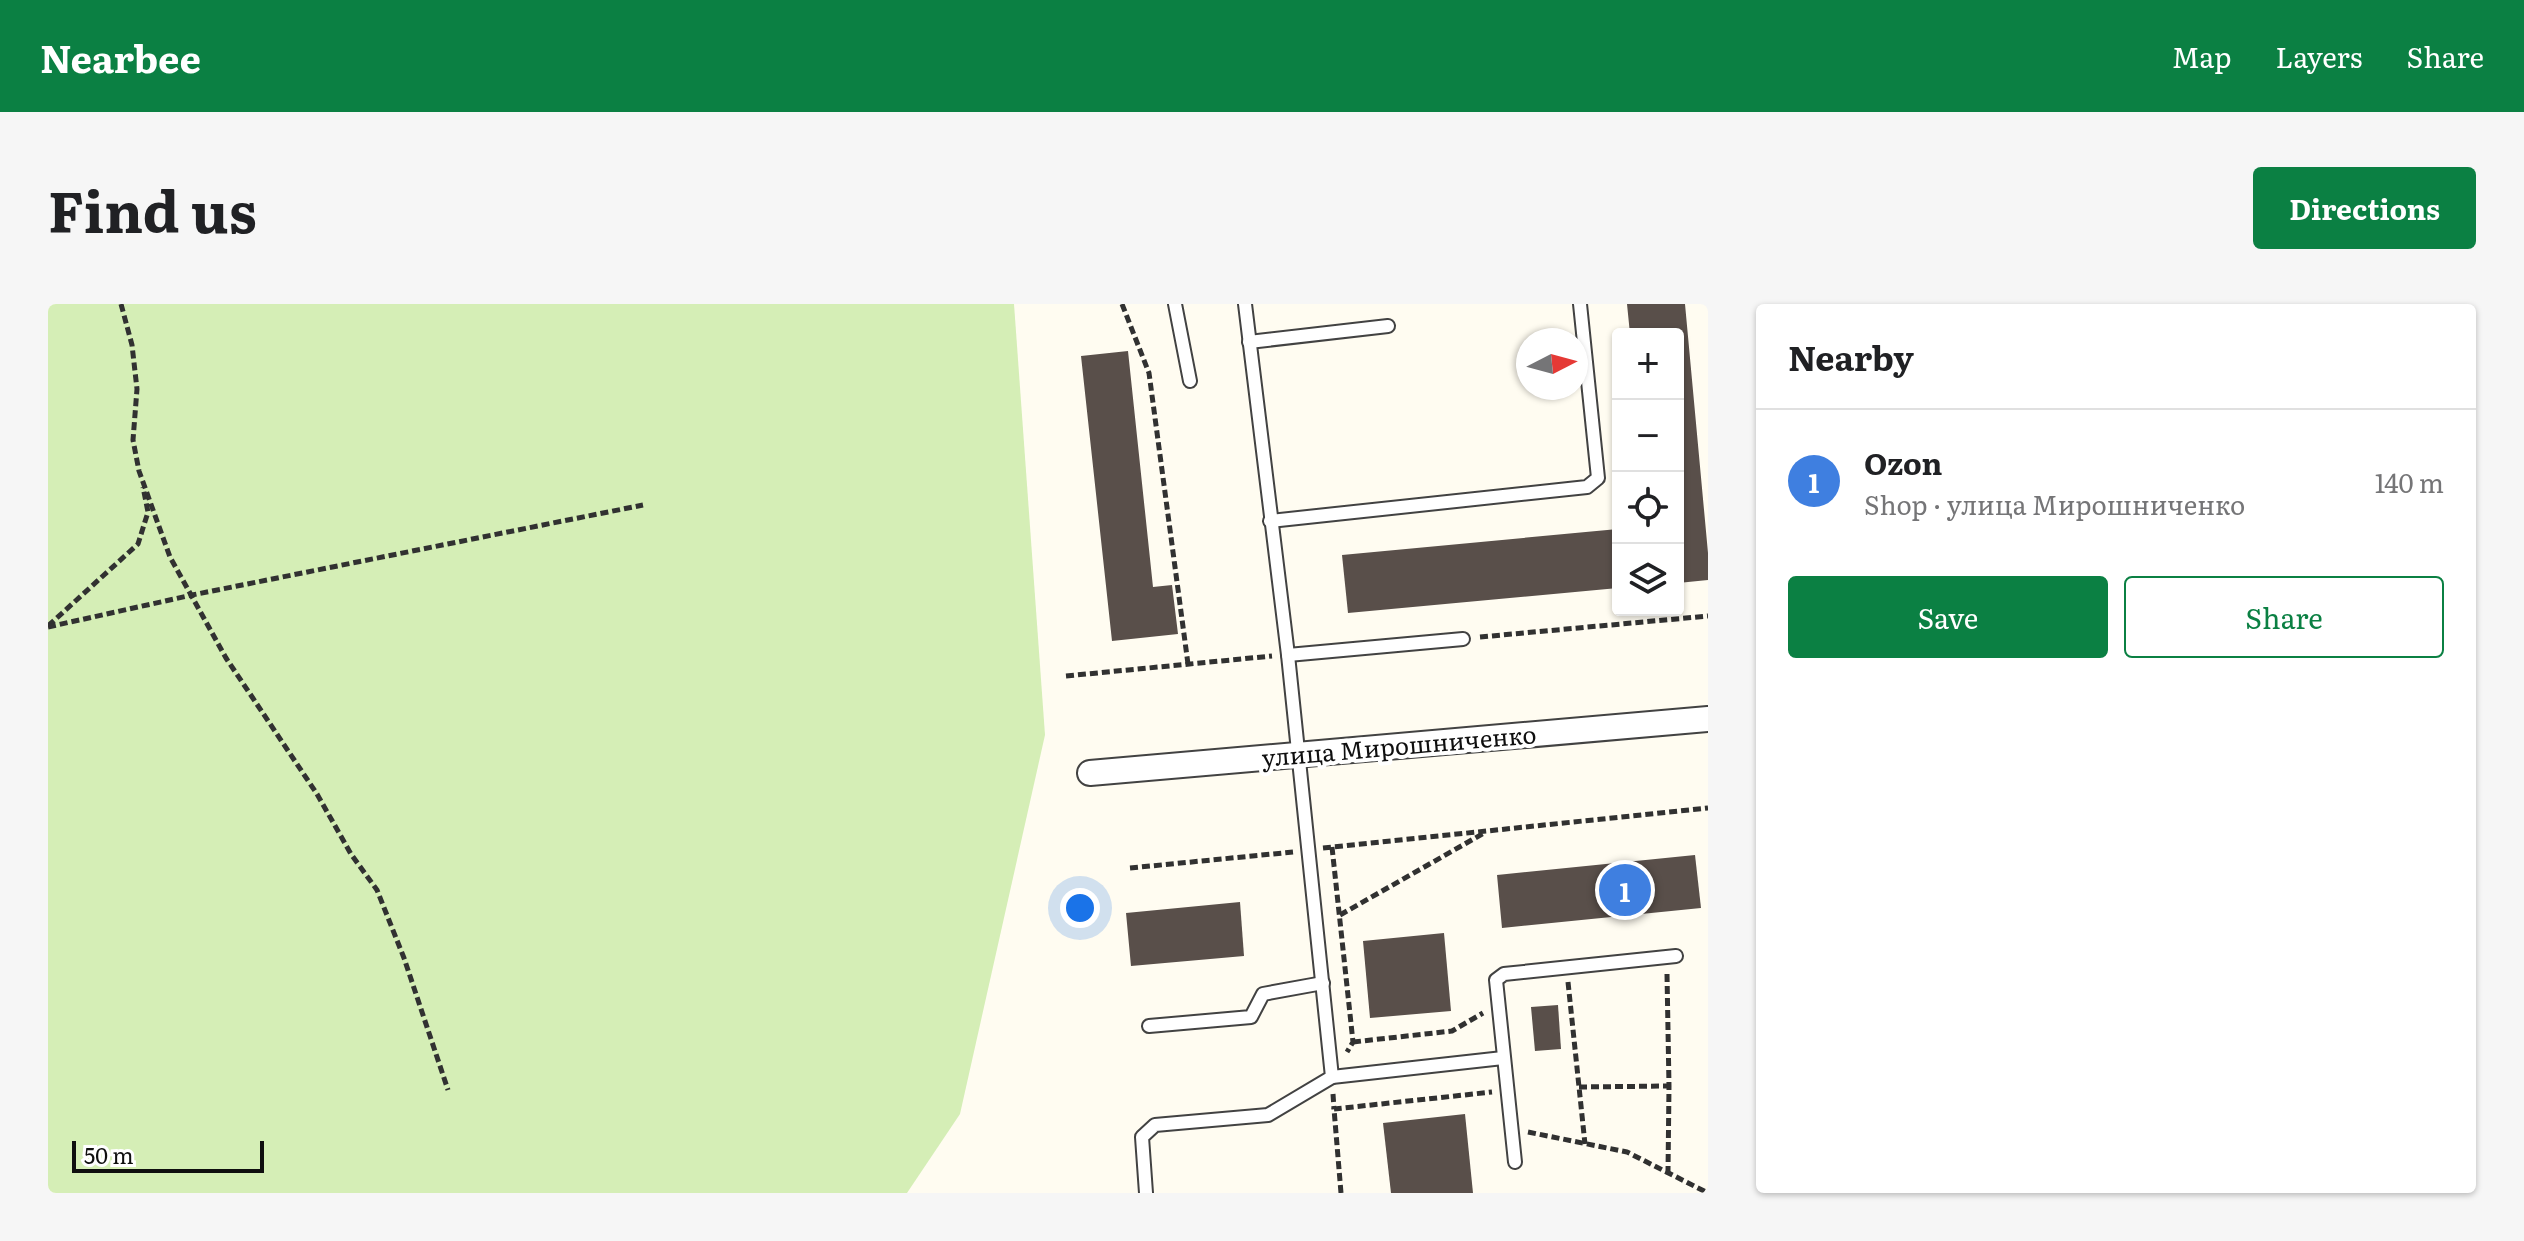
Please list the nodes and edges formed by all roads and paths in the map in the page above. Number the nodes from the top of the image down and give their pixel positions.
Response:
1 (121, 304) edge
2 (1122, 304) edge
3 (1175, 304) edge
4 (1245, 304) edge
5 (1580, 304) edge
6 (1388, 326) dead end
7 (1249, 342) junction
8 (1190, 381) dead end
9 (139, 471) junction
10 (643, 505) dead end
11 (1270, 521) junction
12 (192, 595) junction
13 (1708, 616) edge
14 (48, 627) edge
15 (1463, 639) joint
16 (1288, 655) junction
17 (1188, 664) junction
18 (1066, 676) dead end
19 (1708, 719) edge
20 (1298, 756) junction
21 (1090, 773) dead end
22 (1708, 808) edge
23 (1488, 830) junction
24 (1309, 850) junction
25 (1130, 868) dead end
26 (1340, 915) dead end
27 (1670, 957) joint
28 (1567, 968) junction
29 (1323, 983) junction
30 (1498, 1005) junction
31 (1149, 1026) dead end
32 (1353, 1042) dead end
33 (1503, 1058) junction
34 (1332, 1077) junction
35 (1669, 1086) junction
36 (1579, 1087) junction
37 (448, 1090) dead end
38 (1507, 1091) junction
39 (1512, 1129) junction
40 (1585, 1144) junction
41 (1515, 1162) dead end
42 (1668, 1172) junction
43 (1146, 1193) edge
44 (1341, 1193) edge
45 (1708, 1193) edge

1 - 9 path
2 - 17 path
3 - 8 lane
4 - 7 lane
5 - 11 lane
6 - 7 lane
7 - 11 lane
9 - 12 path
9 - 14 path
10 - 12 path
11 - 16 lane
12 - 14 path
12 - 37 path
13 - 15 path
15 - 16 lane
16 - 17 path
16 - 20 lane
17 - 18 path
19 - 20 street, улица Мирошниченко
20 - 21 street, улица Мирошниченко
20 - 24 lane
22 - 23 path
23 - 24 path
23 - 26 path
24 - 25 path
24 - 29 lane
27 - 28 lane
27 - 35 path
28 - 30 lane
28 - 36 path
29 - 31 lane
29 - 34 lane
30 - 32 path
30 - 33 lane
33 - 34 lane
33 - 38 lane
34 - 43 lane
35 - 36 path
35 - 42 path
36 - 40 path
38 - 39 lane
38 - 44 path
39 - 40 path
39 - 41 lane
40 - 42 path
42 - 45 path

